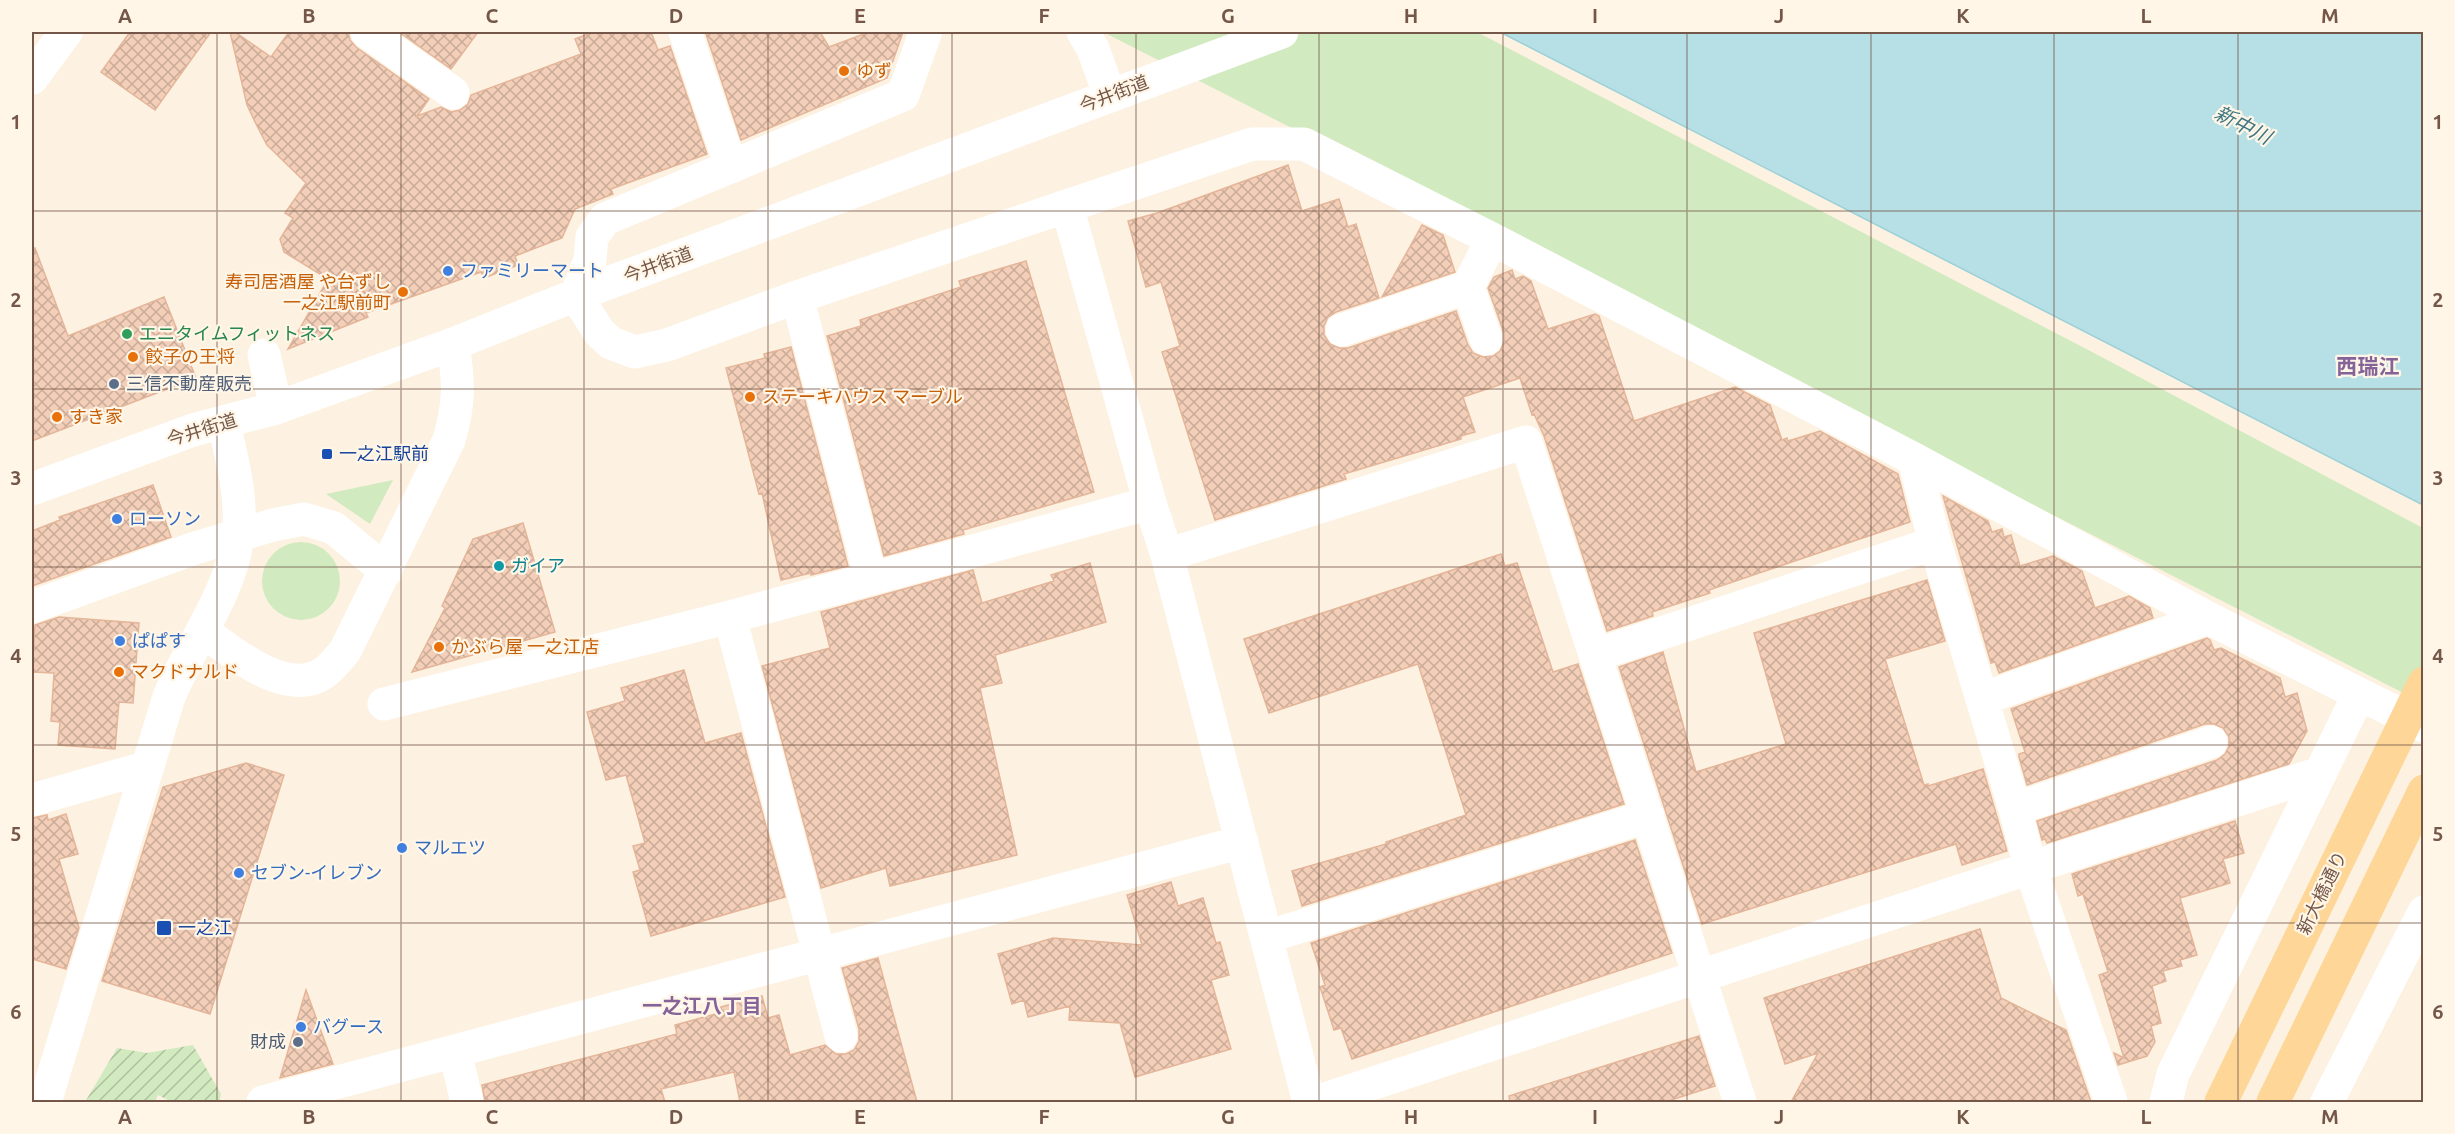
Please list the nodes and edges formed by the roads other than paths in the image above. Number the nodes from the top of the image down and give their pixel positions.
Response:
1 (66, 32) edge
2 (367, 32) edge
3 (685, 32) edge
4 (924, 32) edge
5 (1083, 32) edge
6 (1282, 32) edge
7 (33, 73) edge
8 (453, 93) dead end
9 (1110, 96) junction
10 (731, 167) junction
11 (1066, 206) junction
12 (1492, 239) junction
13 (1468, 287) junction
14 (576, 296) junction
15 (797, 297) junction
16 (1342, 330) dead end
17 (1486, 339) dead end
18 (453, 344) junction
19 (264, 355) dead end
20 (276, 408) junction
21 (224, 423) junction
22 (1914, 459) junction
23 (32, 489) edge
24 (1150, 503) junction
25 (238, 535) junction
26 (1935, 543) junction
27 (1167, 555) junction
28 (386, 571) junction
29 (871, 579) junction
30 (32, 607) edge
31 (729, 617) junction
32 (2208, 618) junction
33 (202, 631) junction
34 (1595, 656) junction
35 (2424, 683) edge
36 (2359, 694) junction
37 (1982, 699) junction
38 (384, 704) dead end
39 (2424, 726) edge
40 (2211, 742) dead end
41 (148, 767) junction
42 (2320, 773) junction
43 (2424, 790) edge
44 (32, 800) edge
45 (2015, 809) junction
46 (1648, 816) junction
47 (1242, 842) junction
48 (2030, 867) junction
49 (2424, 912) edge
50 (1267, 937) junction
51 (2416, 944) edge
52 (819, 954) junction
53 (1699, 976) junction
54 (841, 1036) dead end
55 (455, 1052) junction
56 (1735, 1101) edge
57 (45, 1102) edge
58 (263, 1102) edge
59 (467, 1102) edge
60 (1309, 1102) edge
61 (1316, 1102) edge
62 (2111, 1102) edge
63 (2166, 1102) edge
64 (2221, 1102) edge
65 (2273, 1102) edge
66 (2326, 1102) edge

1 - 7 street
2 - 8 street
3 - 10 street
4 - 10 street
5 - 9 street
6 - 9 street, 今井街道
9 - 14 street, 今井街道
10 - 14 street
11 - 12 street
11 - 15 street
11 - 24 street
12 - 13 street
12 - 22 street
13 - 16 street
13 - 17 street
14 - 15 street
14 - 18 street, 今井街道
15 - 29 street
18 - 20 street, 今井街道
18 - 28 street
19 - 20 street
20 - 21 street, 今井街道
21 - 23 street, 今井街道
21 - 25 street
22 - 26 street
22 - 32 street
24 - 27 street
24 - 29 street
25 - 28 street
25 - 30 street
25 - 33 street
26 - 34 street
26 - 37 street
27 - 34 street
27 - 47 street
28 - 33 street
29 - 31 street
31 - 38 street
31 - 52 street
32 - 36 street
32 - 37 street
33 - 41 street
34 - 46 street
35 - 64 main road, 新大橋通り
36 - 39 street
36 - 42 street
37 - 45 street
40 - 45 street
41 - 44 street
41 - 57 street
42 - 48 street
42 - 63 street
43 - 65 main road
45 - 48 street
46 - 50 street
46 - 53 street
47 - 50 street
47 - 52 street
48 - 53 street
48 - 62 street
49 - 51 street
50 - 60 street
51 - 66 street
52 - 54 street
52 - 55 street
53 - 56 street
53 - 61 street
55 - 58 street
55 - 59 street

